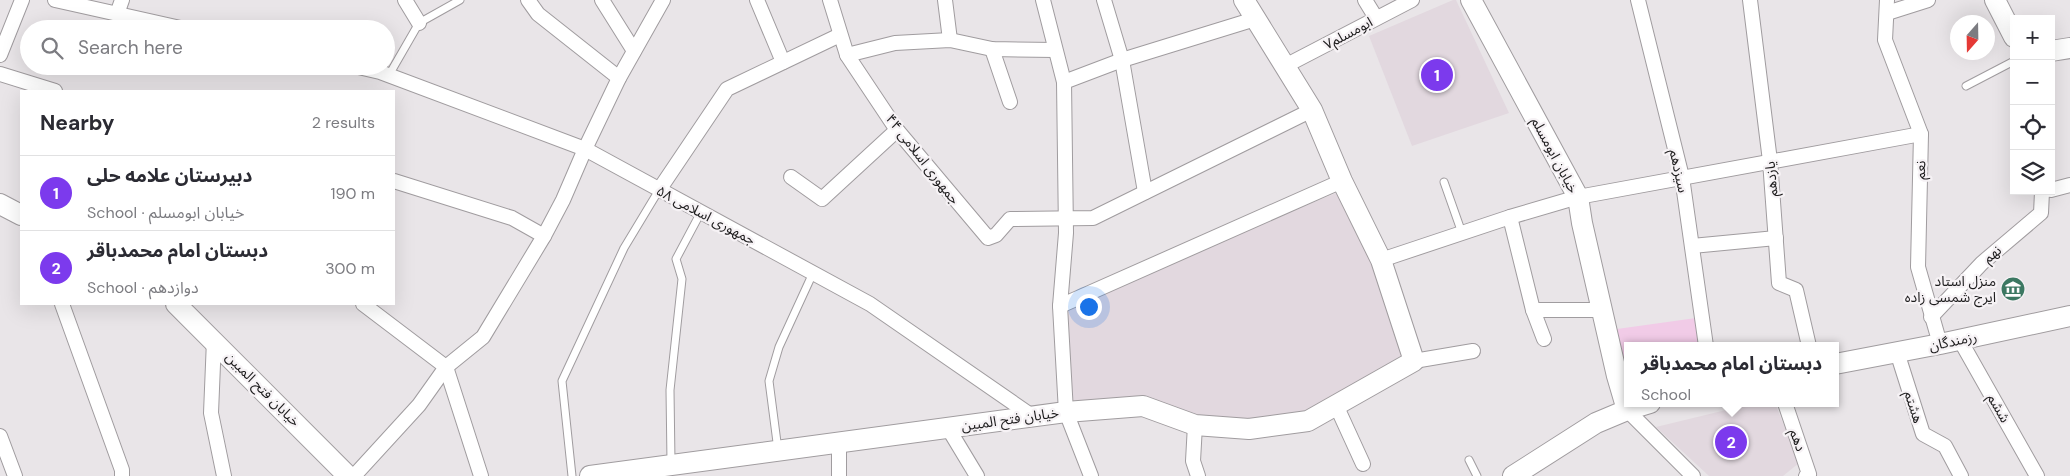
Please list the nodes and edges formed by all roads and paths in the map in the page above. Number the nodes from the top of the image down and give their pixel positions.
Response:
1 (22, 0) edge
2 (55, 0) edge
3 (122, 0) edge
4 (405, 0) edge
5 (460, 0) edge
6 (528, 0) edge
7 (602, 0) edge
8 (663, 0) edge
9 (757, 0) edge
10 (830, 0) edge
11 (945, 0) edge
12 (1043, 0) edge
13 (1104, 0) edge
14 (1244, 0) edge
15 (1365, 0) edge
16 (1412, 0) edge
17 (1471, 0) edge
18 (1638, 0) edge
19 (1750, 0) edge
20 (1928, 0) edge
21 (1995, 0) edge
22 (1887, 7) edge
23 (117, 14) junction
24 (1376, 18) junction
25 (1255, 19) junction
26 (144, 20) edge
27 (419, 23) junction
28 (2010, 29) edge
29 (840, 36) junction
30 (950, 40) junction
31 (992, 48) junction
32 (2070, 48) edge
33 (1055, 50) junction
34 (2055, 50) edge
35 (634, 51) junction
36 (0, 55) edge
37 (847, 55) junction
38 (1122, 60) junction
39 (783, 62) junction
40 (395, 63) edge
41 (2010, 63) edge
42 (1285, 66) junction
43 (0, 74) edge
44 (388, 75) edge
45 (619, 78) junction
46 (1064, 82) junction
47 (1966, 86) dead end
48 (52, 90) edge
49 (1010, 102) dead end
50 (1312, 110) junction
51 (897, 130) junction
52 (1921, 134) junction
53 (585, 149) junction
54 (1770, 161) junction
55 (791, 177) dead end
56 (1682, 177) junction
57 (395, 180) edge
58 (1342, 181) junction
59 (1444, 182) dead end
60 (2070, 185) edge
61 (2055, 189) edge
62 (659, 190) junction
63 (1146, 192) junction
64 (2042, 195) edge
65 (1578, 197) junction
66 (0, 204) edge
67 (701, 212) junction
68 (20, 214) edge
69 (1510, 217) junction
70 (1064, 220) junction
71 (1462, 233) junction
72 (544, 236) junction
73 (1776, 238) junction
74 (1692, 246) junction
75 (1381, 260) junction
76 (813, 273) junction
77 (62, 305) edge
78 (177, 305) edge
79 (364, 305) edge
80 (1060, 306) junction
81 (1533, 310) junction
82 (1602, 310) junction
83 (2070, 316) edge
84 (1931, 317) junction
85 (214, 340) junction
86 (1544, 340) dead end
87 (1960, 340) junction
88 (1705, 342) edge
89 (1808, 342) edge
90 (1940, 344) junction
91 (1473, 351) dead end
92 (1897, 352) junction
93 (1414, 361) junction
94 (1839, 363) edge
95 (446, 367) junction
96 (1624, 398) edge
97 (1336, 405) junction
98 (1627, 407) edge
99 (1637, 407) edge
100 (1786, 407) edge
101 (1628, 410) junction
102 (1066, 412) junction
103 (1032, 416) junction
104 (1195, 425) junction
105 (948, 428) junction
106 (0, 436) edge
107 (839, 442) junction
108 (778, 451) junction
109 (1470, 460) dead end
110 (1363, 464) dead end
111 (674, 470) edge
112 (1517, 475) edge
113 (15, 476) edge
114 (122, 476) edge
115 (224, 476) edge
116 (348, 476) edge
117 (354, 476) edge
118 (481, 476) edge
119 (572, 476) edge
120 (590, 476) edge
121 (839, 476) edge
122 (977, 476) edge
123 (1090, 476) edge
124 (1198, 476) edge
125 (1477, 476) edge
126 (1693, 476) edge
127 (1806, 476) edge
128 (1961, 476) edge
129 (2038, 476) edge

1 - 36 street
2 - 23 street
3 - 23 street
4 - 27 street
5 - 27 lane
6 - 45 street
7 - 35 street
8 - 35 street
9 - 39 street
10 - 29 street, جمهوری اسلامی ۴۴
11 - 30 street
12 - 33 street
13 - 38 street
14 - 25 street
15 - 24 street
16 - 24 street, ابومسلم۷
17 - 65 street, خیابان ابومسلم
18 - 56 street, سیزدهم
19 - 54 street, یازدهم
20 - 22 street
21 - 28 street
22 - 52 street, نعم
23 - 26 street
24 - 42 street, ابومسلم۷
25 - 38 street
25 - 42 street
27 - 40 lane
29 - 37 street, جمهوری اسلامی ۴۴
29 - 39 street
30 - 31 street
30 - 37 street
31 - 33 street
31 - 49 street
32 - 34 street
33 - 46 street
35 - 45 street
37 - 51 street, جمهوری اسلامی ۴۴
38 - 46 street
38 - 63 street
39 - 62 street
41 - 47 lane
42 - 50 street
43 - 48 street
44 - 53 street, جمهوری اسلامی ۵۸
45 - 53 street
46 - 70 street
50 - 58 street
50 - 63 street
51 - 55 street
51 - 70 street, جمهوری اسلامی ۴۴
52 - 54 street
52 - 84 street, نعم
53 - 62 street, جمهوری اسلامی ۵۸
53 - 72 street
54 - 56 street
54 - 73 street, یازدهم
56 - 65 street
56 - 74 street, سیزدهم
57 - 72 street
58 - 75 street
58 - 80 street
59 - 71 lane
60 - 61 street
62 - 67 street, جمهوری اسلامی ۵۸
62 - 119 lane
63 - 70 street
64 - 84 street, نهم
65 - 69 street
65 - 82 street, خیابان ابومسلم
66 - 68 street
67 - 76 street, جمهوری اسلامی ۵۸
67 - 111 lane
69 - 71 street
69 - 81 street
70 - 80 street
71 - 75 street
72 - 95 street
73 - 74 street
73 - 89 street, یازدهم
74 - 88 street, سیزدهم
75 - 93 street
76 - 103 street, جمهوری اسلامی ۵۸
76 - 108 lane
77 - 114 street
78 - 85 street, خیابان فتح المبین
79 - 95 street
80 - 102 street
81 - 82 street
81 - 86 street
82 - 96 street, خیابان ابومسلم
83 - 87 street, رزمندگان
84 - 90 street, نعم
85 - 115 street
85 - 116 street, خیابان فتح المبین
87 - 90 street, رزمندگان
87 - 129 street, ششم
90 - 92 street, رزمندگان
91 - 93 street
92 - 94 street, رزمندگان
92 - 128 street, هشتم
93 - 97 street, خیابان فتح المبین
95 - 117 street
95 - 118 street
97 - 104 street, خیابان فتح المبین
97 - 110 street
98 - 101 street, خیابان ابومسلم
99 - 101 street
100 - 127 street, دهم
101 - 112 street
101 - 126 street
102 - 103 street, خیابان فتح المبین
102 - 104 street, خیابان فتح المبین
102 - 123 street
103 - 105 street, خیابان فتح المبین
104 - 124 street
105 - 107 street, خیابان فتح المبین
105 - 122 street
106 - 113 street
107 - 108 street, خیابان فتح المبین
107 - 121 street
108 - 111 street, خیابان فتح المبین
109 - 125 lane
111 - 120 street, خیابان فتح المبین

